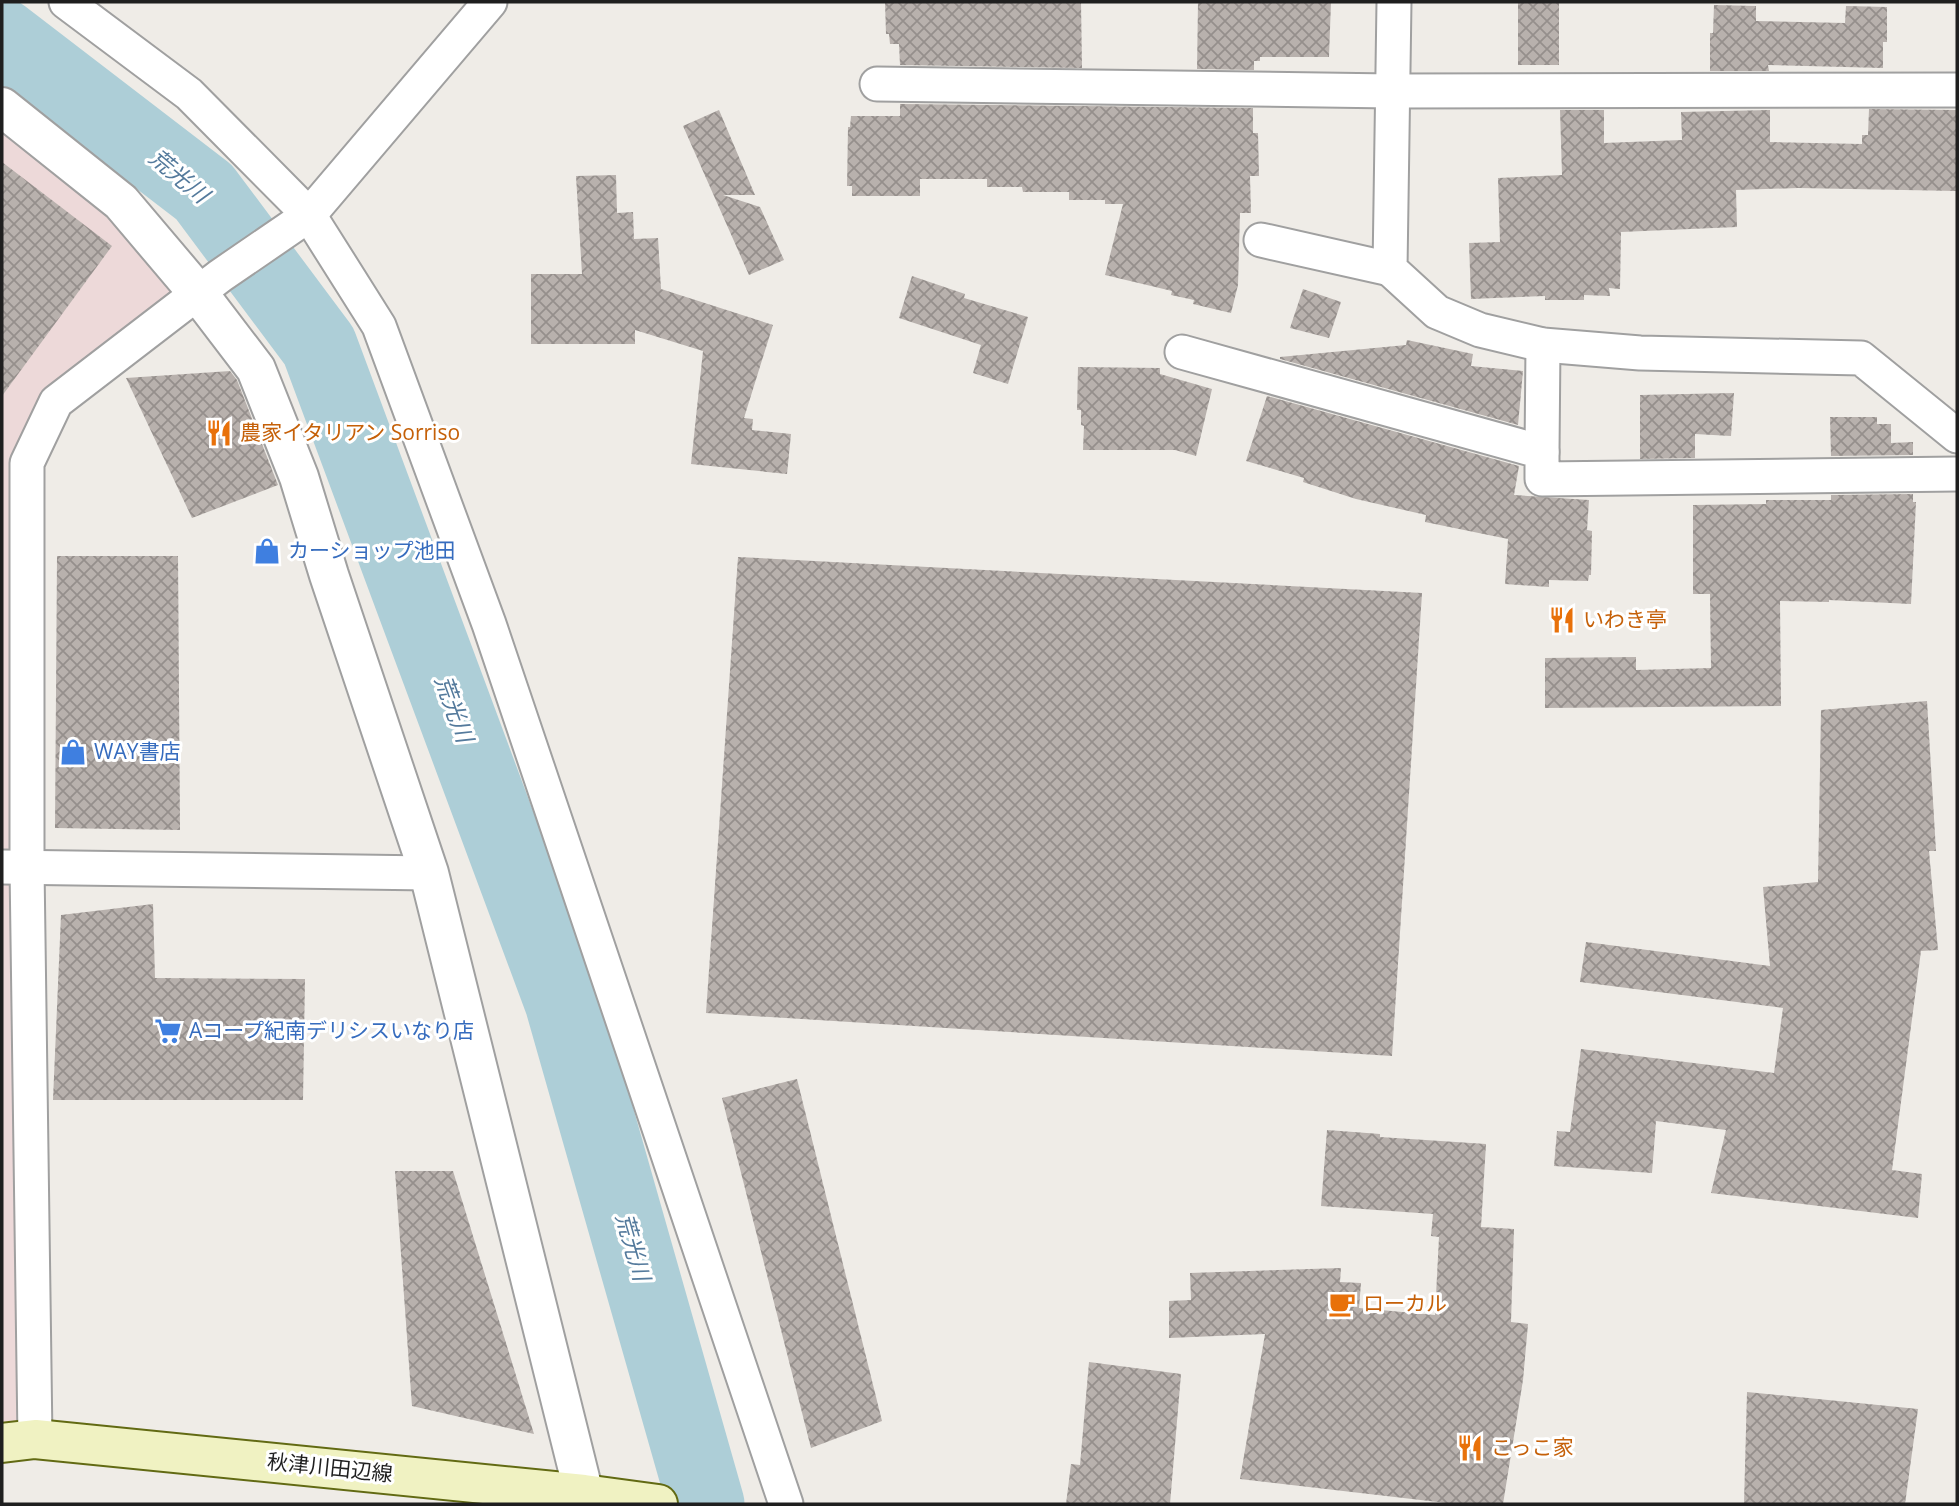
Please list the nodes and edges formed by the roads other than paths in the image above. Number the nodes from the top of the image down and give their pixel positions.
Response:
1 (66, 2) edge
2 (490, 2) edge
3 (1394, 2) edge
4 (877, 84) dead end
5 (1957, 90) edge
6 (1392, 91) junction
7 (2, 107) edge
8 (299, 221) junction
9 (1261, 240) dead end
10 (1390, 269) junction
11 (209, 284) junction
12 (1543, 345) junction
13 (1182, 352) dead end
14 (1957, 436) edge
15 (1542, 452) junction
16 (1957, 474) edge
17 (14, 867) edge
18 (429, 873) junction
19 (18, 1441) edge
20 (584, 1494) junction
21 (658, 1504) edge
22 (786, 1504) edge

1 - 8 street
2 - 8 street
3 - 6 street
4 - 6 street
5 - 6 street
6 - 10 street
7 - 11 street
8 - 11 street
8 - 22 street
9 - 10 street
10 - 12 street
11 - 17 street
11 - 18 street
12 - 14 street
12 - 15 street
13 - 15 street
15 - 16 street
17 - 18 street
17 - 19 street
18 - 20 street
19 - 20 main road, 秋津川田辺線
20 - 21 main road, 秋津川田辺線

